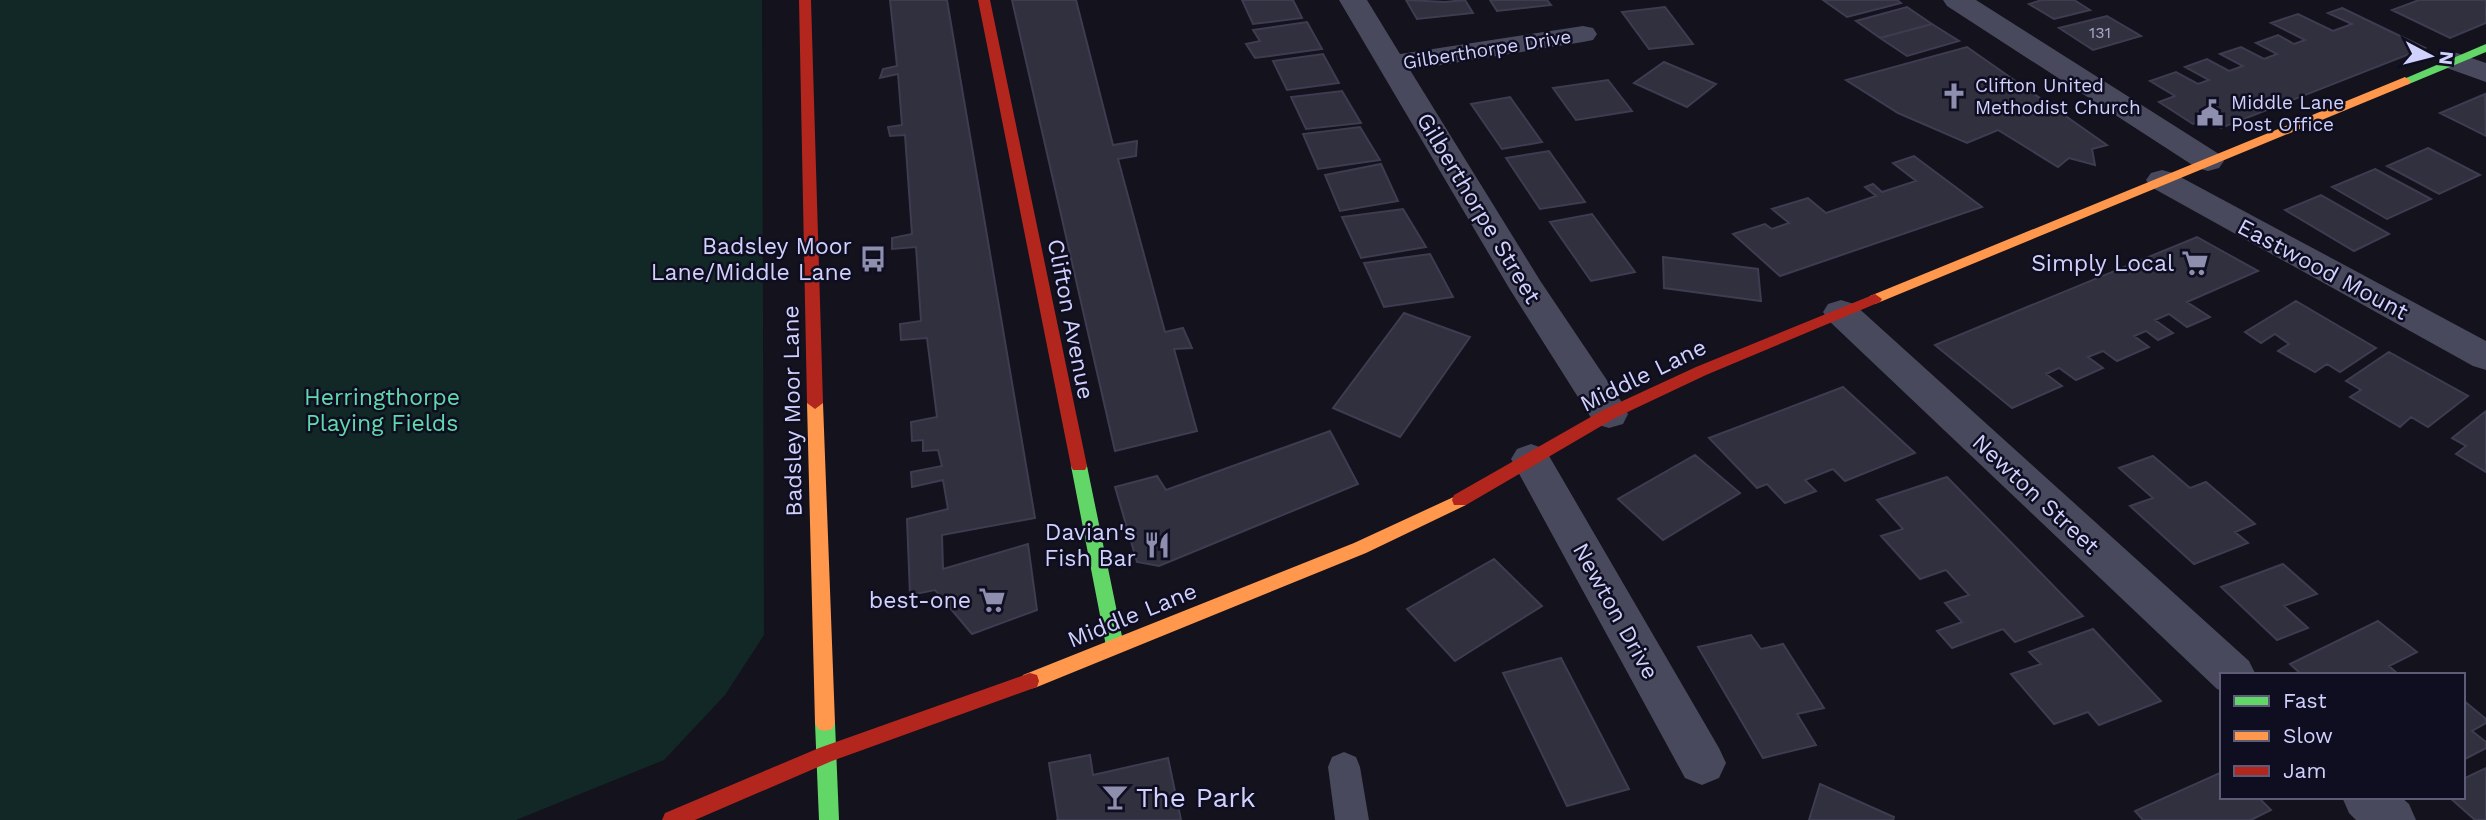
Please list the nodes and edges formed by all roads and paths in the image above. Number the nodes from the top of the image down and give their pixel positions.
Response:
1 (804, 0) edge
2 (984, 0) edge
3 (1353, 0) edge
4 (1957, 0) edge
5 (1583, 34) dead end
6 (2486, 48) edge
7 (2454, 61) junction
8 (1392, 64) junction
9 (2486, 74) edge
10 (2208, 161) junction
11 (2162, 180) junction
12 (1841, 312) junction
13 (2486, 357) edge
14 (1609, 414) junction
15 (1531, 459) junction
16 (1115, 646) junction
17 (2231, 673) edge
18 (826, 754) junction
19 (1702, 763) dead end
20 (1344, 768) dead end
21 (2368, 799) edge
22 (672, 820) edge
23 (829, 820) edge
24 (1352, 820) edge
25 (2391, 820) edge

1 - 18 street, Badsley Moor Lane
2 - 16 street, Clifton Avenue
3 - 8 street, Gilberthorpe Street
4 - 10 street
5 - 8 street, Gilberthorpe Drive
6 - 7 street, Middle Lane
7 - 9 street
7 - 10 street, Middle Lane
8 - 14 street, Gilberthorpe Street
10 - 11 street, Middle Lane
11 - 12 street, Middle Lane
11 - 13 street, Eastwood Mount
12 - 14 street, Middle Lane
12 - 17 street, Newton Street
14 - 15 street, Middle Lane
15 - 16 street, Middle Lane
15 - 19 street, Newton Drive
16 - 18 street, Middle Lane
18 - 22 street, Middle Lane
18 - 23 street, Badsley Moor Lane
20 - 24 lane
21 - 25 street

